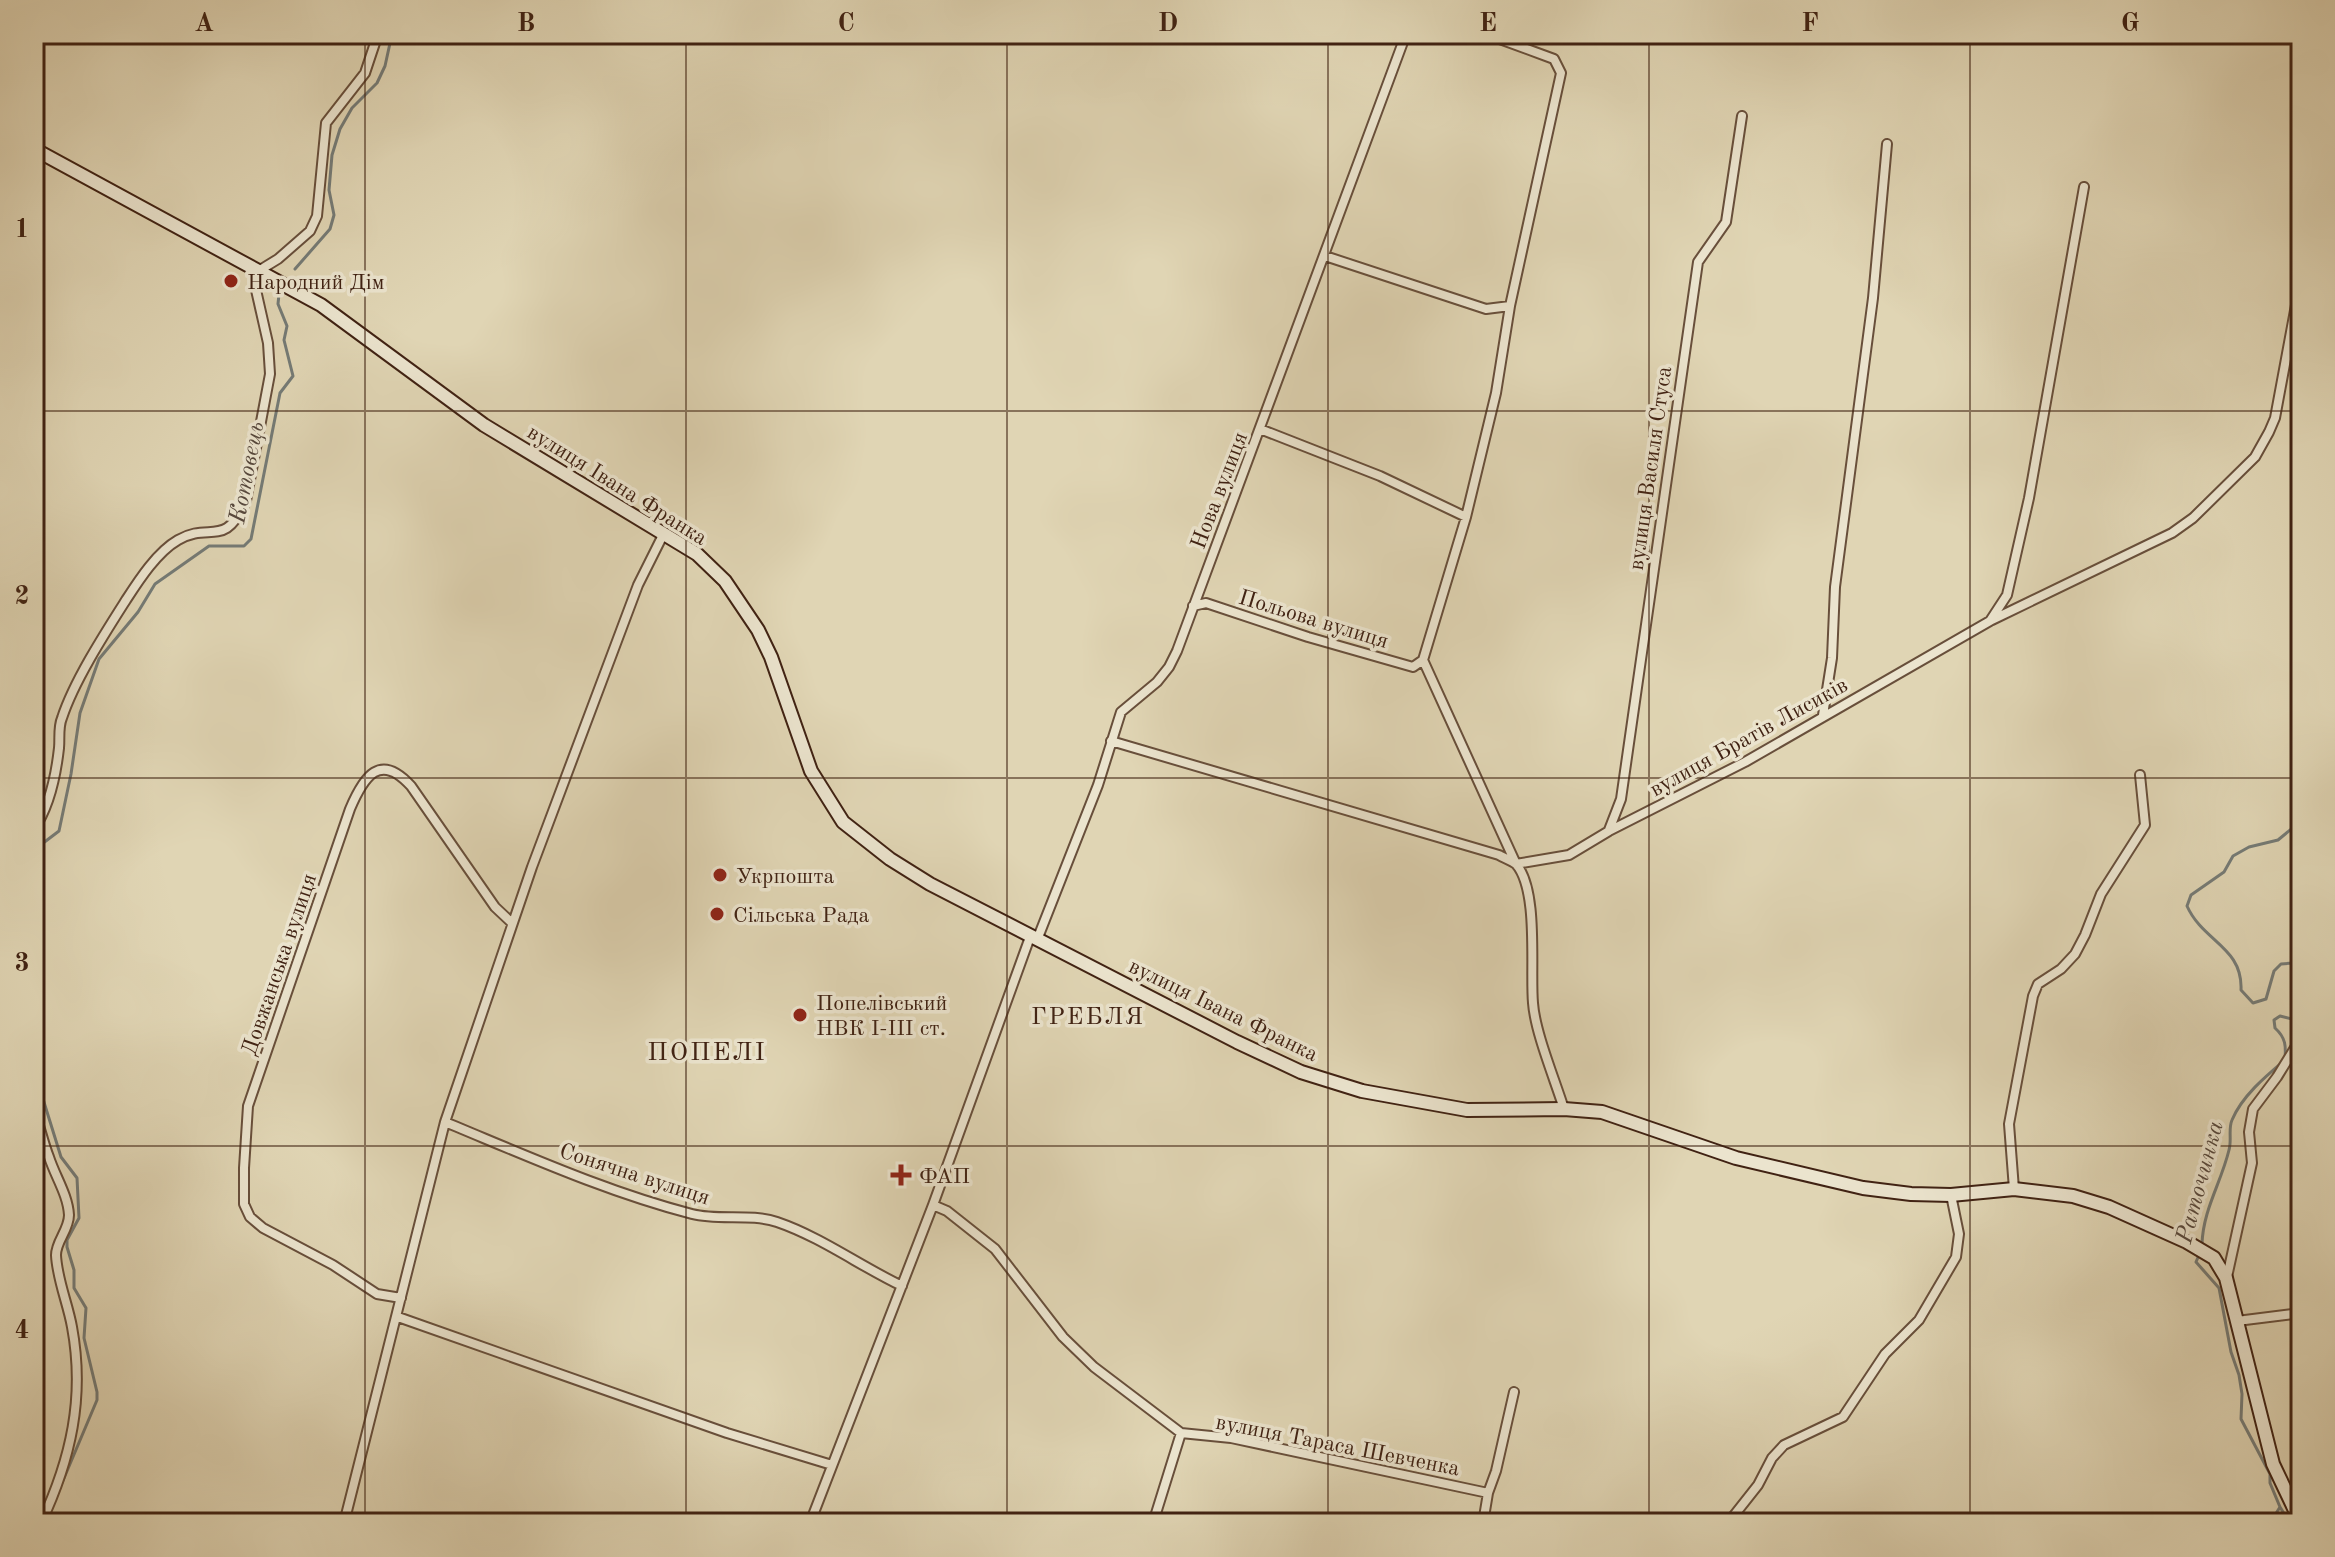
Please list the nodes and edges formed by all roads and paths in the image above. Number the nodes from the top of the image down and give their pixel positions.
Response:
1 (378, 34) edge
2 (1406, 34) edge
3 (1486, 34) edge
4 (1742, 116) dead end
5 (1887, 144) dead end
6 (34, 149) edge
7 (2084, 187) dead end
8 (1325, 256) junction
9 (260, 270) junction
10 (2301, 278) edge
11 (1510, 306) junction
12 (1260, 429) junction
13 (1466, 517) junction
14 (664, 533) junction
15 (1193, 606) junction
16 (1990, 621) junction
17 (1423, 660) junction
18 (1413, 667) junction
19 (1427, 672) junction
20 (1823, 715) junction
21 (1111, 741) junction
22 (2140, 775) dead end
23 (34, 829) edge
24 (1609, 831) junction
25 (1516, 864) junction
26 (512, 923) junction
27 (1033, 938) junction
28 (2301, 1038) edge
29 (1564, 1109) junction
30 (34, 1111) edge
31 (445, 1122) junction
32 (2014, 1189) junction
33 (1951, 1195) junction
34 (933, 1205) junction
35 (2226, 1278) junction
36 (902, 1286) junction
37 (401, 1298) junction
38 (2301, 1313) edge
39 (398, 1317) junction
40 (2237, 1321) junction
41 (1514, 1392) dead end
42 (1181, 1433) junction
43 (832, 1465) junction
44 (1488, 1493) junction
45 (41, 1523) edge
46 (344, 1523) edge
47 (810, 1523) edge
48 (1153, 1523) edge
49 (1483, 1523) edge
50 (1728, 1523) edge
51 (2301, 1523) edge

1 - 9 street
2 - 8 street, Нова вулиця
3 - 11 street
4 - 24 street, вулиця Василя Стуса
5 - 20 street
6 - 9 main road, вулиця Івана Франка
7 - 16 street
8 - 11 street
8 - 12 street, Нова вулиця
9 - 14 main road, вулиця Івана Франка
9 - 23 street
10 - 16 street, вулиця Братів Лисиків
11 - 13 street
12 - 13 street
12 - 15 street, Нова вулиця
13 - 17 street
14 - 26 street
14 - 27 main road, вулиця Івана Франка
15 - 18 street, Польова вулиця
15 - 21 street, Нова вулиця
16 - 20 street, вулиця Братів Лисиків
17 - 18 street, Польова вулиця
17 - 19 street
18 - 19 street
19 - 25 street
20 - 24 street, вулиця Братів Лисиків
21 - 25 street
21 - 27 street, Нова вулиця
22 - 32 street
24 - 25 street, вулиця Братів Лисиків
25 - 29 street
26 - 31 street
26 - 37 street, Довжанська вулиця
27 - 29 main road, вулиця Івана Франка
27 - 34 street
28 - 35 street
29 - 33 main road, вулиця Івана Франка
30 - 45 street
31 - 36 street, Сонячна вулиця
31 - 37 street
32 - 33 main road, вулиця Івана Франка
32 - 35 main road, вулиця Івана Франка
33 - 50 street
34 - 36 street
34 - 42 street, вулиця Тараса Шевченка
35 - 40 main road, вулиця Івана Франка
36 - 43 street
37 - 39 street
38 - 40 street
39 - 43 street
39 - 46 street
40 - 51 main road, вулиця Івана Франка
41 - 44 street, вулиця Тараса Шевченка
42 - 44 street, вулиця Тараса Шевченка
42 - 48 street, вулиця Тараса Шевченка
43 - 47 street
44 - 49 street, вулиця Тараса Шевченка

